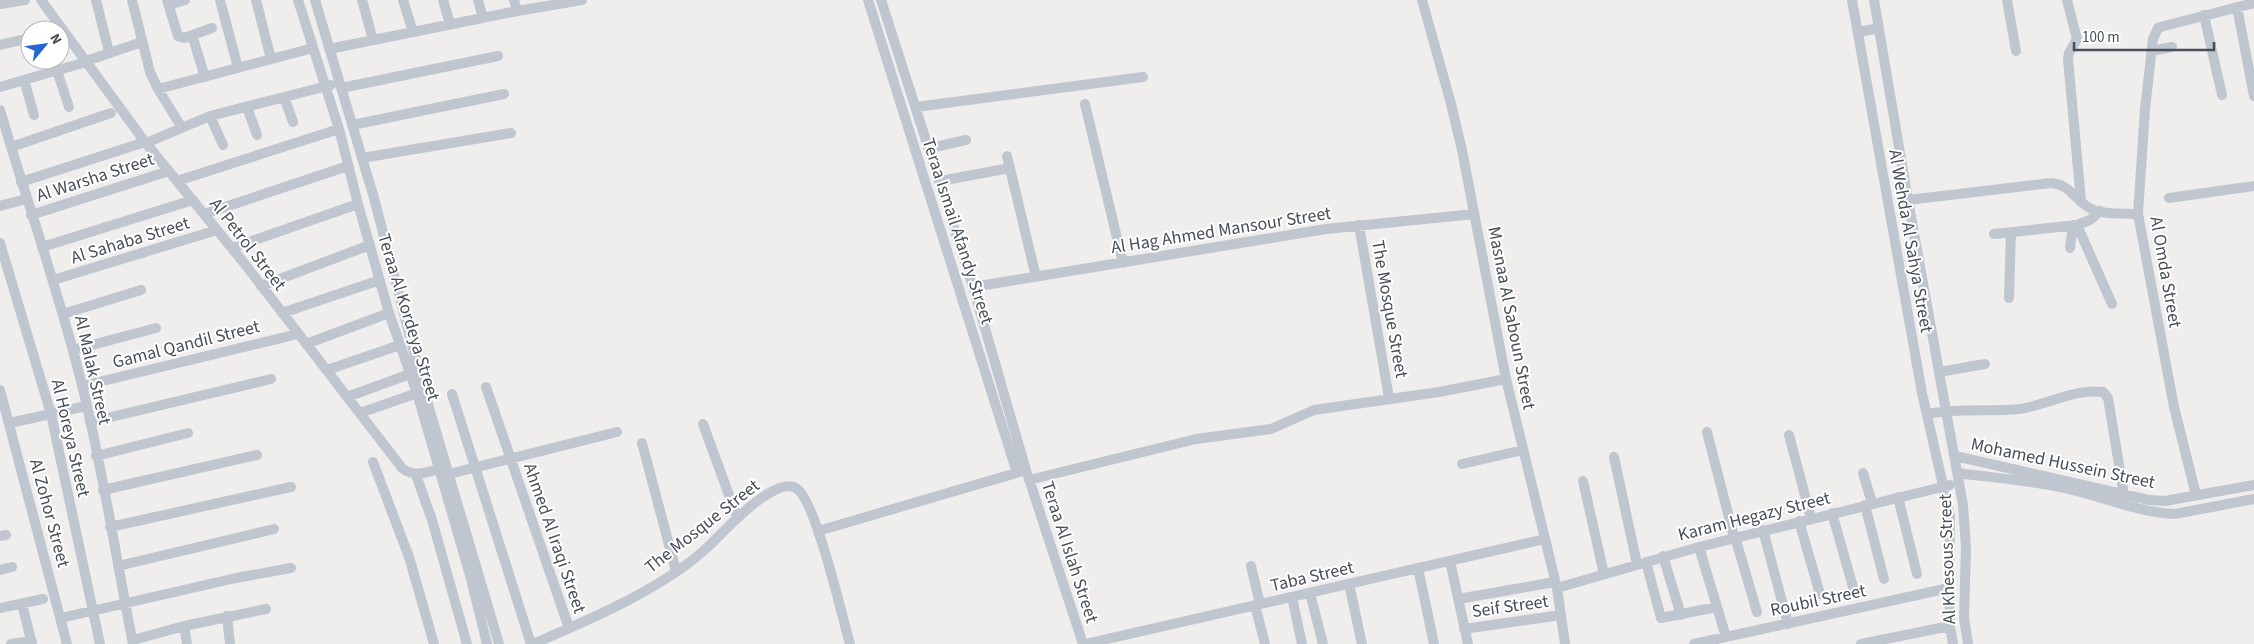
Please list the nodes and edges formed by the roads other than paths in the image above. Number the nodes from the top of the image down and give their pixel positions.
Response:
1 (25, 0) edge
2 (41, 0) edge
3 (96, 0) edge
4 (132, 0) edge
5 (186, 0) edge
6 (220, 0) edge
7 (256, 0) edge
8 (298, 0) edge
9 (315, 0) edge
10 (362, 0) edge
11 (403, 0) edge
12 (443, 0) edge
13 (478, 0) edge
14 (514, 0) edge
15 (582, 0) edge
16 (1422, 0) edge
17 (1852, 0) edge
18 (1874, 0) edge
19 (2007, 0) edge
20 (2066, 0) edge
21 (881, 1) edge
22 (555, 2) edge
23 (168, 3) edge
24 (869, 3) edge
25 (2254, 3) edge
26 (0, 4) edge
27 (2237, 7) junction
28 (517, 11) junction
29 (2204, 15) junction
30 (484, 18) junction
31 (55, 20) edge
32 (450, 24) junction
33 (212, 28) dead end
34 (1879, 28) junction
35 (414, 32) junction
36 (1859, 32) junction
37 (192, 34) junction
38 (20, 40) edge
39 (70, 40) edge
40 (373, 40) junction
41 (142, 42) junction
42 (0, 45) edge
43 (2172, 47) dead end
44 (313, 48) junction
45 (329, 49) junction
46 (2016, 51) dead end
47 (2151, 51) junction
48 (109, 52) junction
49 (498, 56) dead end
50 (271, 59) junction
51 (86, 61) junction
52 (70, 66) edge
53 (238, 68) junction
54 (57, 70) joint
55 (205, 77) junction
56 (1143, 77) dead end
57 (24, 80) junction
58 (340, 86) junction
59 (0, 87) edge
60 (326, 87) junction
61 (158, 90) junction
62 (504, 94) dead end
63 (2222, 95) dead end
64 (2254, 96) edge
65 (284, 97) junction
66 (1085, 104) dead end
67 (69, 107) dead end
68 (247, 107) junction
69 (916, 107) junction
70 (0, 110) edge
71 (111, 113) dead end
72 (34, 116) dead end
73 (210, 116) junction
74 (293, 122) dead end
75 (352, 125) junction
76 (182, 128) junction
77 (339, 129) junction
78 (511, 132) dead end
79 (257, 135) dead end
80 (966, 140) dead end
81 (146, 142) junction
82 (223, 145) dead end
83 (11, 147) junction
84 (930, 148) junction
85 (1007, 156) dead end
86 (362, 158) junction
87 (348, 166) junction
88 (1010, 168) junction
89 (169, 171) junction
90 (177, 181) junction
91 (21, 182) junction
92 (940, 182) junction
93 (2254, 186) edge
94 (2168, 198) dead end
95 (26, 199) junction
96 (192, 200) junction
97 (1908, 200) junction
98 (2081, 200) junction
99 (358, 204) junction
100 (0, 206) edge
101 (2100, 211) junction
102 (204, 214) junction
103 (1474, 214) junction
104 (2138, 214) junction
105 (31, 215) junction
106 (1359, 225) junction
107 (2075, 225) junction
108 (217, 230) junction
109 (2011, 232) junction
110 (1994, 234) dead end
111 (0, 243) edge
112 (370, 246) junction
113 (42, 247) junction
114 (232, 248) junction
115 (2070, 248) dead end
116 (1123, 263) junction
117 (1036, 277) junction
118 (53, 280) junction
119 (380, 280) junction
120 (261, 286) junction
121 (974, 287) junction
122 (141, 290) dead end
123 (2009, 298) dead end
124 (2112, 304) dead end
125 (282, 313) junction
126 (389, 313) junction
127 (64, 314) junction
128 (156, 328) dead end
129 (298, 334) junction
130 (306, 344) junction
131 (400, 345) junction
132 (73, 350) junction
133 (1985, 364) dead end
134 (326, 370) junction
135 (1938, 372) junction
136 (410, 374) junction
137 (1506, 379) junction
138 (271, 380) dead end
139 (82, 386) junction
140 (486, 387) dead end
141 (0, 390) edge
142 (420, 392) junction
143 (452, 394) dead end
144 (347, 397) junction
145 (1390, 398) junction
146 (86, 406) junction
147 (1946, 410) junction
148 (51, 414) junction
149 (360, 414) junction
150 (1927, 414) junction
151 (90, 422) junction
152 (10, 423) junction
153 (703, 424) dead end
154 (617, 432) dead end
155 (1707, 432) dead end
156 (188, 433) dead end
157 (1789, 435) dead end
158 (642, 443) dead end
159 (1523, 450) junction
160 (257, 455) dead end
161 (96, 456) junction
162 (1955, 456) junction
163 (1614, 457) dead end
164 (511, 458) junction
165 (373, 462) dead end
166 (1462, 464) dead end
167 (476, 468) junction
168 (445, 470) junction
169 (1863, 473) dead end
170 (1024, 474) junction
171 (416, 475) junction
172 (1959, 478) junction
173 (1582, 481) dead end
174 (2254, 485) edge
175 (1944, 486) junction
176 (291, 487) dead end
177 (103, 490) junction
178 (2219, 491) junction
179 (2124, 495) junction
180 (2196, 495) junction
181 (1898, 497) junction
182 (2254, 499) edge
183 (1869, 504) junction
184 (2221, 506) junction
185 (1832, 513) junction
186 (737, 517) junction
187 (1810, 518) junction
188 (1799, 521) junction
189 (110, 527) junction
190 (274, 529) dead end
191 (818, 530) junction
192 (1763, 530) junction
193 (1735, 537) junction
194 (1545, 539) junction
195 (1699, 546) junction
196 (1663, 556) junction
197 (1450, 561) junction
198 (1641, 563) junction
199 (118, 566) junction
200 (1251, 566) dead end
201 (12, 567) dead end
202 (291, 568) dead end
203 (1418, 568) junction
204 (0, 570) edge
205 (676, 571) junction
206 (1604, 574) junction
207 (1917, 574) dead end
208 (1884, 579) dead end
209 (1349, 584) junction
210 (1556, 585) junction
211 (1853, 587) dead end
212 (1949, 588) junction
213 (1310, 593) junction
214 (1820, 594) dead end
215 (1292, 597) junction
216 (1458, 599) junction
217 (43, 600) dead end
218 (22, 604) junction
219 (124, 604) junction
220 (1258, 605) junction
221 (1717, 607) junction
222 (0, 608) edge
223 (266, 608) dead end
224 (93, 611) junction
225 (1757, 612) dead end
226 (1561, 615) junction
227 (1681, 615) junction
228 (227, 616) junction
229 (61, 618) junction
230 (1788, 624) junction
231 (184, 626) junction
232 (1950, 626) junction
233 (569, 628) junction
234 (1464, 629) junction
235 (1726, 637) junction
236 (133, 642) edge
237 (32, 643) edge
238 (11, 644) edge
239 (67, 644) edge
240 (100, 644) edge
241 (187, 644) edge
242 (230, 644) edge
243 (434, 644) edge
244 (467, 644) edge
245 (487, 644) edge
246 (499, 644) edge
247 (532, 644) edge
248 (850, 644) edge
249 (1084, 644) edge
250 (1265, 644) edge
251 (1302, 644) edge
252 (1322, 644) edge
253 (1362, 644) edge
254 (1434, 644) edge
255 (1468, 644) edge
256 (1565, 644) edge
257 (1694, 644) edge
258 (1861, 644) edge
259 (1953, 644) edge
260 (1968, 644) edge

1 - 26 street
2 - 31 street, Al Petrol Street
3 - 48 street
4 - 41 street
5 - 23 street
6 - 53 street
7 - 50 street
8 - 44 street, Teraa Al Kordeya Street
9 - 45 street, Teraa Al Kordeya Street
10 - 40 street
11 - 35 street
12 - 32 street
13 - 30 street
14 - 28 street
15 - 22 street
16 - 103 street, Masnaa Al Saboun Street
17 - 36 street, Al Wehda Al Sahya Street
18 - 34 street, Al Wehda Al Sahya Street
19 - 46 street
20 - 98 street
21 - 24 street
21 - 69 street, Teraa Ismail Afandy Street
22 - 28 street
23 - 37 street
24 - 170 street, Teraa Ismail Afandy Street
25 - 27 street
27 - 29 street
27 - 64 street
28 - 30 street
29 - 47 street, Al Omda Street
29 - 63 street
30 - 32 street
32 - 35 street
33 - 37 street
34 - 36 street
34 - 97 street, Al Wehda Al Sahya Street
35 - 40 street
36 - 150 street, Al Wehda Al Sahya Street
37 - 55 street
38 - 42 street
39 - 51 street, Al Petrol Street
40 - 45 street
41 - 48 street
41 - 61 street
43 - 47 street
44 - 50 street
44 - 60 street, Teraa Al Kordeya Street
45 - 58 street, Teraa Al Kordeya Street
47 - 104 street, Al Omda Street
48 - 51 street
49 - 58 street
50 - 53 street
51 - 52 street
51 - 81 street, Al Petrol Street
53 - 55 street
54 - 57 street
54 - 67 street
55 - 61 street
56 - 69 street
57 - 59 street
57 - 72 street
58 - 60 street
58 - 75 street, Teraa Al Kordeya Street
60 - 65 street
60 - 77 street, Teraa Al Kordeya Street
61 - 76 street
62 - 75 street
65 - 68 street
65 - 74 street
66 - 116 street
68 - 73 street
68 - 79 street
69 - 84 street, Teraa Ismail Afandy Street
70 - 83 street, Al Malak Street
71 - 83 street
73 - 76 street
73 - 82 street
75 - 86 street, Teraa Al Kordeya Street
76 - 81 street
77 - 87 street, Teraa Al Kordeya Street
77 - 90 street
78 - 86 street
80 - 84 street
81 - 89 street, Al Petrol Street
81 - 91 street
83 - 91 street, Al Malak Street
84 - 92 street, Teraa Ismail Afandy Street
85 - 88 street
86 - 142 street, Teraa Al Kordeya Street
87 - 99 street, Teraa Al Kordeya Street
87 - 102 street
88 - 92 street
88 - 117 street
89 - 90 street, Al Petrol Street
89 - 105 street, Al Warsha Street
90 - 96 street, Al Petrol Street
91 - 95 street, Al Malak Street
92 - 121 street, Teraa Ismail Afandy Street
93 - 94 street
95 - 100 street
95 - 105 street, Al Malak Street
96 - 102 street, Al Petrol Street
96 - 113 street
97 - 98 street
97 - 135 street, Al Wehda Al Sahya Street
98 - 101 street
99 - 112 street, Teraa Al Kordeya Street
99 - 114 street
101 - 104 street
101 - 107 street
102 - 108 street, Al Petrol Street
103 - 106 street, Al Hag Ahmed Mansour Street
103 - 137 street, Masnaa Al Saboun Street
104 - 180 street, Al Omda Street
105 - 113 street, Al Malak Street
106 - 116 street, Al Hag Ahmed Mansour Street
106 - 145 street, The Mosque Street
107 - 109 street
107 - 115 street
107 - 124 street
108 - 114 street, Al Petrol Street
108 - 118 street, Al Sahaba Street
109 - 110 street
109 - 123 street
111 - 148 street, Al Horeya Street
112 - 119 street, Teraa Al Kordeya Street
112 - 120 street
113 - 118 street, Al Malak Street
114 - 120 street, Al Petrol Street
116 - 117 street, Al Hag Ahmed Mansour Street
117 - 121 street, Al Hag Ahmed Mansour Street
118 - 127 street, Al Malak Street
119 - 125 street
119 - 126 street, Teraa Al Kordeya Street
120 - 125 street, Al Petrol Street
121 - 170 street, Teraa Ismail Afandy Street
122 - 127 street
125 - 129 street, Al Petrol Street
126 - 130 street
126 - 131 street, Teraa Al Kordeya Street
127 - 132 street, Al Malak Street
128 - 132 street
129 - 130 street, Al Petrol Street
129 - 139 street, Gamal Qandil Street
130 - 134 street, Al Petrol Street
131 - 134 street
131 - 136 street, Teraa Al Kordeya Street
132 - 139 street, Al Malak Street
133 - 135 street
134 - 144 street, Al Petrol Street
135 - 147 street, Al Wehda Al Sahya Street
136 - 142 street, Teraa Al Kordeya Street
136 - 144 street
137 - 145 street
137 - 159 street, Masnaa Al Saboun Street
138 - 151 street
139 - 146 street, Al Malak Street
140 - 164 street, Ahmed Al Iraqi Street
141 - 152 street, Al Zohor Street
142 - 149 street
142 - 168 street, Teraa Al Kordeya Street
143 - 167 street
144 - 149 street, Al Petrol Street
145 - 170 street
146 - 148 street
146 - 151 street, Al Malak Street
147 - 150 street
147 - 162 street, Al Wehda Al Sahya Street
147 - 179 street
148 - 152 street
148 - 224 street, Al Horeya Street
149 - 171 street, Al Petrol Street
150 - 175 street, Al Wehda Al Sahya Street
151 - 161 street, Al Malak Street
152 - 229 street, Al Zohor Street
153 - 186 street
154 - 164 street
155 - 193 street
156 - 161 street
157 - 187 street
158 - 205 street
159 - 166 street
159 - 194 street, Masnaa Al Saboun Street
160 - 177 street
161 - 177 street, Al Malak Street
162 - 172 street, Al Wehda Al Sahya Street
162 - 179 street, Mohamed Hussein Street
163 - 198 street
164 - 167 street
164 - 233 street, Ahmed Al Iraqi Street
165 - 243 street
167 - 168 street
167 - 247 street
168 - 171 street
168 - 245 street, Teraa Al Kordeya Street
168 - 246 street, Teraa Al Kordeya Street
169 - 183 street
170 - 191 street
170 - 249 street, Teraa Al Islah Street
171 - 244 street
172 - 175 street, Karam Hegazy Street
172 - 184 street, Mohamed Hussein Street
172 - 260 street, Al Khesous Street
173 - 206 street
174 - 178 street, Mohamed Hussein Street
175 - 181 street, Karam Hegazy Street
175 - 212 street, Al Khesous Street
176 - 189 street
177 - 189 street, Al Malak Street
178 - 180 street, Mohamed Hussein Street
178 - 184 street
179 - 180 street, Mohamed Hussein Street
181 - 183 street, Karam Hegazy Street
181 - 207 street
182 - 184 street, Mohamed Hussein Street
183 - 185 street, Karam Hegazy Street
183 - 208 street
185 - 187 street, Karam Hegazy Street
185 - 211 street
186 - 191 street, The Mosque Street
186 - 205 street, The Mosque Street
187 - 188 street, Karam Hegazy Street
188 - 192 street, Karam Hegazy Street
188 - 214 street
189 - 199 street, Al Malak Street
190 - 199 street
191 - 248 street, The Mosque Street
192 - 193 street, Karam Hegazy Street
192 - 230 street
193 - 195 street, Karam Hegazy Street
193 - 225 street
194 - 197 street, Taba Street
194 - 210 street, Masnaa Al Saboun Street
195 - 196 street, Karam Hegazy Street
195 - 221 street
196 - 198 street, Karam Hegazy Street
196 - 227 street
197 - 203 street, Taba Street
197 - 216 street
198 - 206 street, Karam Hegazy Street
198 - 227 street
199 - 219 street, Al Malak Street
200 - 220 street
201 - 204 street
202 - 219 street
203 - 209 street, Taba Street
203 - 254 street
205 - 233 street, The Mosque Street
206 - 210 street, Karam Hegazy Street
209 - 213 street, Taba Street
209 - 253 street
210 - 216 street, Karam Hegazy Street
210 - 226 street, Masnaa Al Saboun Street
212 - 230 street, Roubil Street
212 - 232 street, Al Khesous Street
213 - 215 street, Taba Street
213 - 252 street
215 - 220 street, Taba Street
215 - 251 street
216 - 234 street
217 - 218 street
218 - 222 street
218 - 237 street
219 - 224 street
219 - 236 street, Al Malak Street
220 - 249 street, Taba Street
220 - 250 street
221 - 227 street
221 - 235 street
223 - 228 street
224 - 229 street
224 - 240 street, Al Horeya Street
226 - 234 street, Seif Street
226 - 256 street, Masnaa Al Saboun Street
228 - 231 street
228 - 242 street
229 - 239 street, Al Zohor Street
230 - 235 street, Roubil Street
231 - 236 street
231 - 241 street
232 - 258 street
232 - 259 street, Al Khesous Street
233 - 247 street, The Mosque Street
234 - 255 street
235 - 257 street, Roubil Street
237 - 238 street

